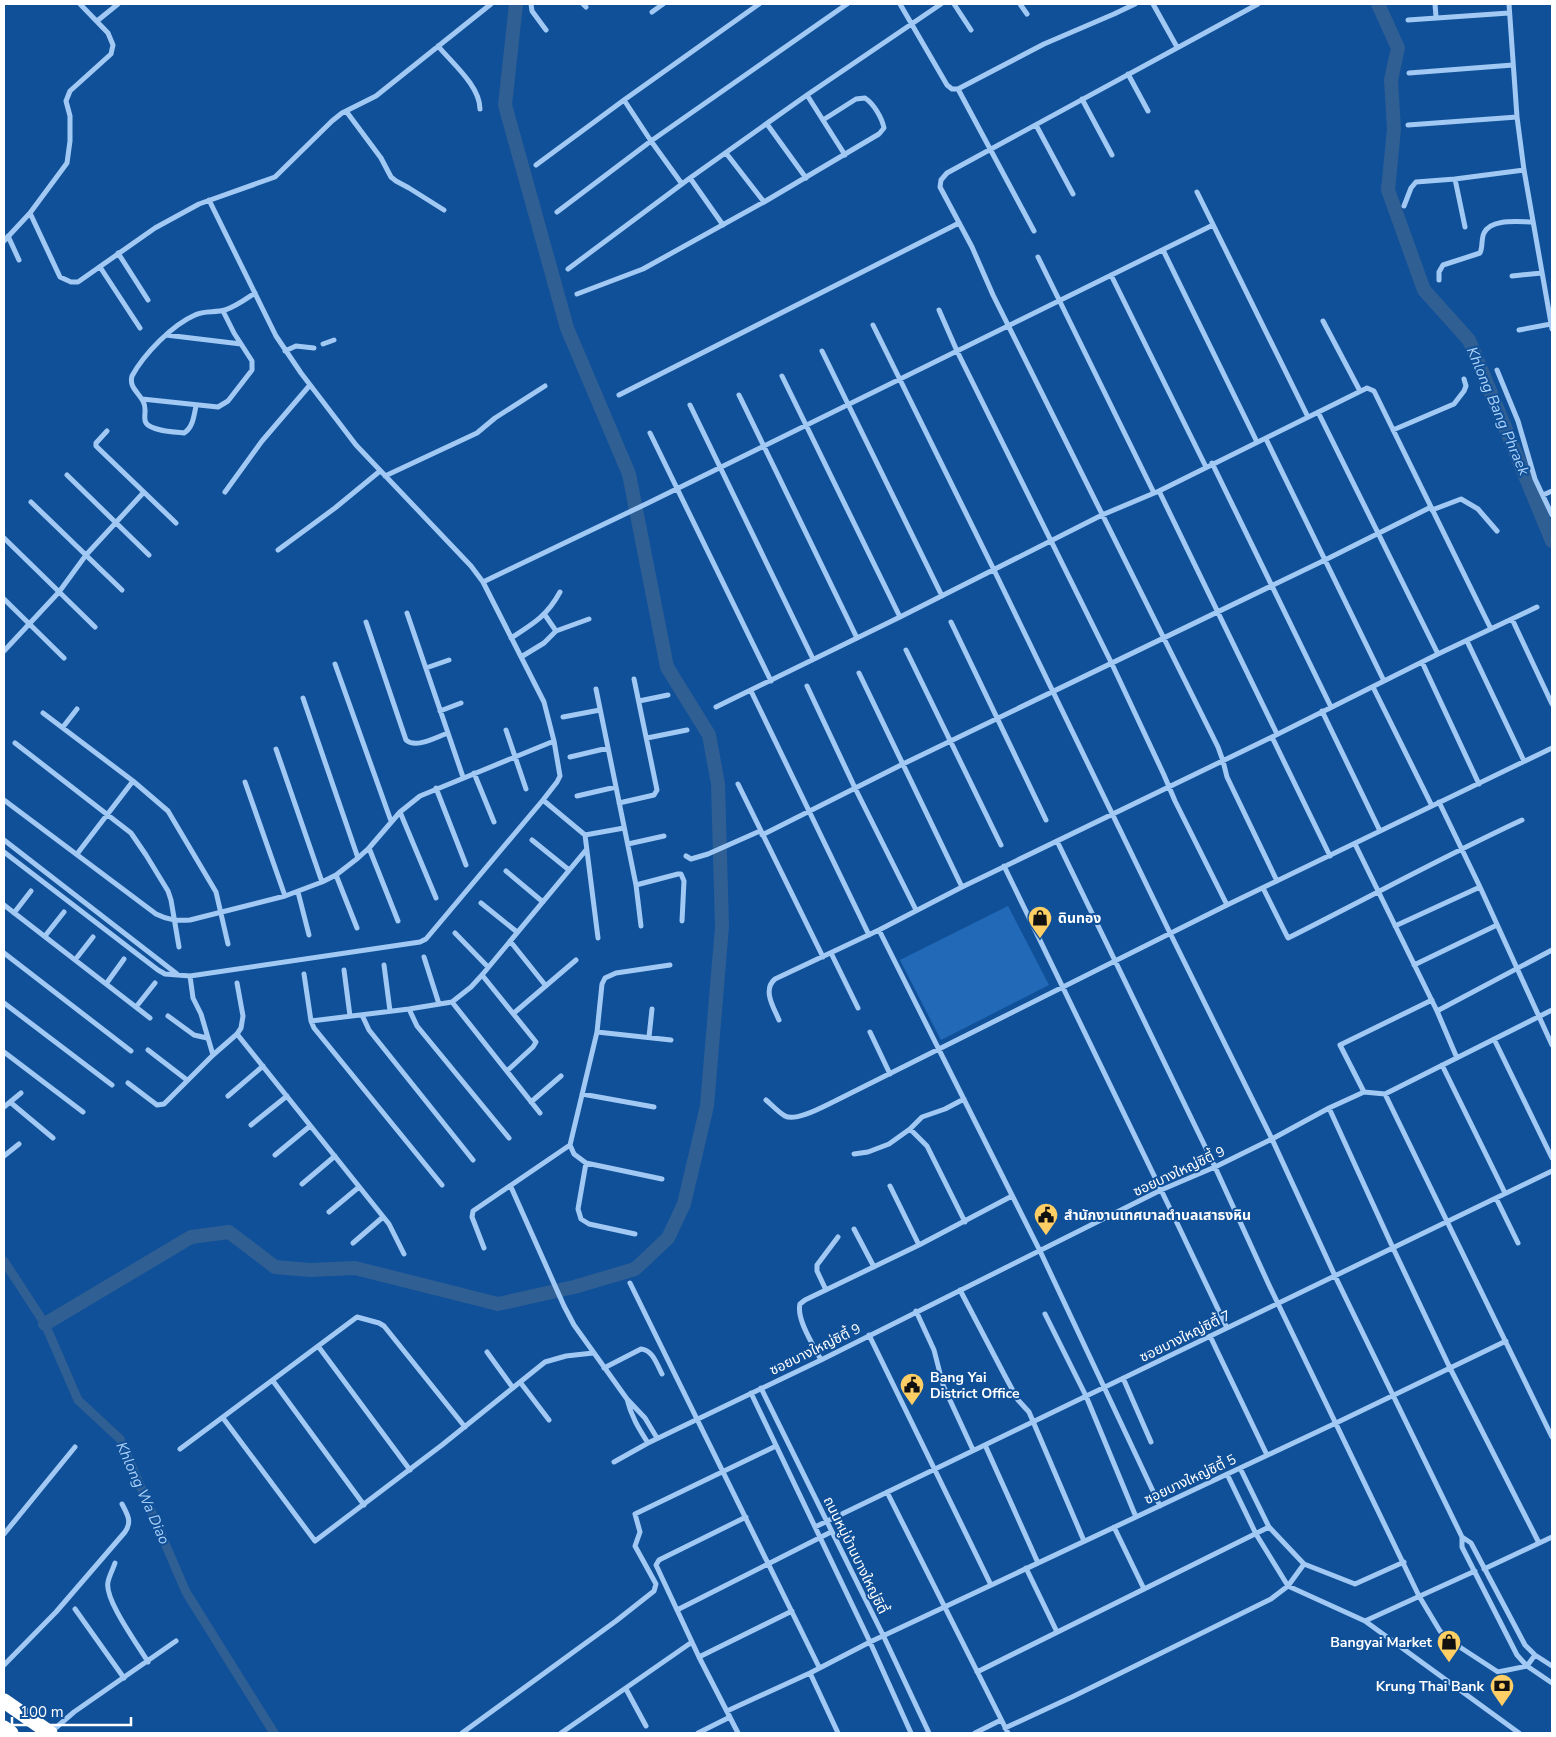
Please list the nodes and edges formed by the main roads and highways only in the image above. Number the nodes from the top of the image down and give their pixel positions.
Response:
1 (4, 1701) edge
2 (4, 1728) edge
3 (11, 1733) edge
4 (49, 1733) edge

1 - 4 highway, bridge
2 - 3 highway

